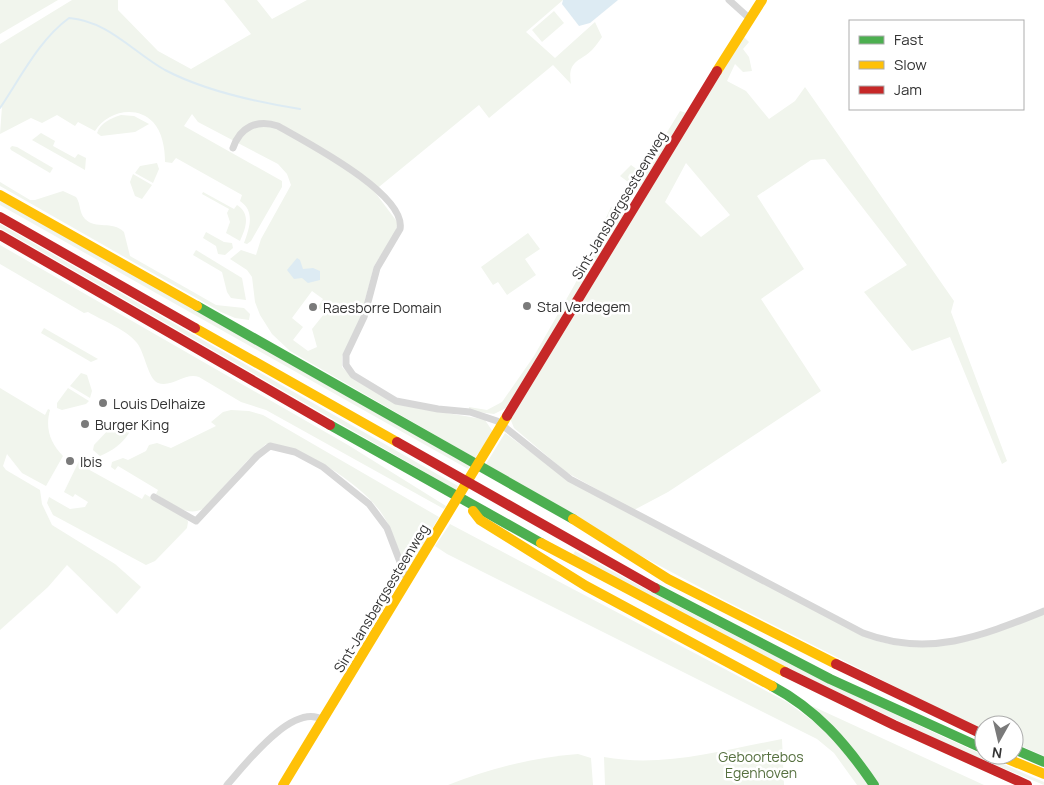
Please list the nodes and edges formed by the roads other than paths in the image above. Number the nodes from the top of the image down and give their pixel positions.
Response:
1 (729, 0) edge
2 (762, 0) edge
3 (749, 18) junction
4 (233, 148) dead end
5 (0, 195) edge
6 (0, 217) edge
7 (0, 235) edge
8 (502, 425) junction
9 (496, 476) junction
10 (154, 497) dead end
11 (465, 502) junction
12 (405, 575) dead end
13 (643, 582) junction
14 (1044, 611) edge
15 (725, 660) junction
16 (788, 675) junction
17 (323, 720) junction
18 (974, 731) edge
19 (974, 744) edge
20 (1024, 753) edge
21 (1044, 762) edge
22 (1022, 765) edge
23 (1044, 774) edge
24 (226, 785) edge
25 (283, 785) edge
26 (874, 785) edge
27 (1027, 785) edge

1 - 3 street
2 - 3 main road, Sint-Jansbergsesteenweg
3 - 8 main road, Sint-Jansbergsesteenweg
4 - 8 street
5 - 9 main road
6 - 13 main road
7 - 11 main road
8 - 14 street
8 - 17 main road, Sint-Jansbergsesteenweg
9 - 13 main road
9 - 18 main road
10 - 12 street
11 - 15 main road
11 - 16 main road
13 - 19 main road
15 - 16 main road
15 - 26 main road
16 - 27 main road
17 - 24 street
17 - 25 main road, Sint-Jansbergsesteenweg
20 - 21 main road
22 - 23 main road

